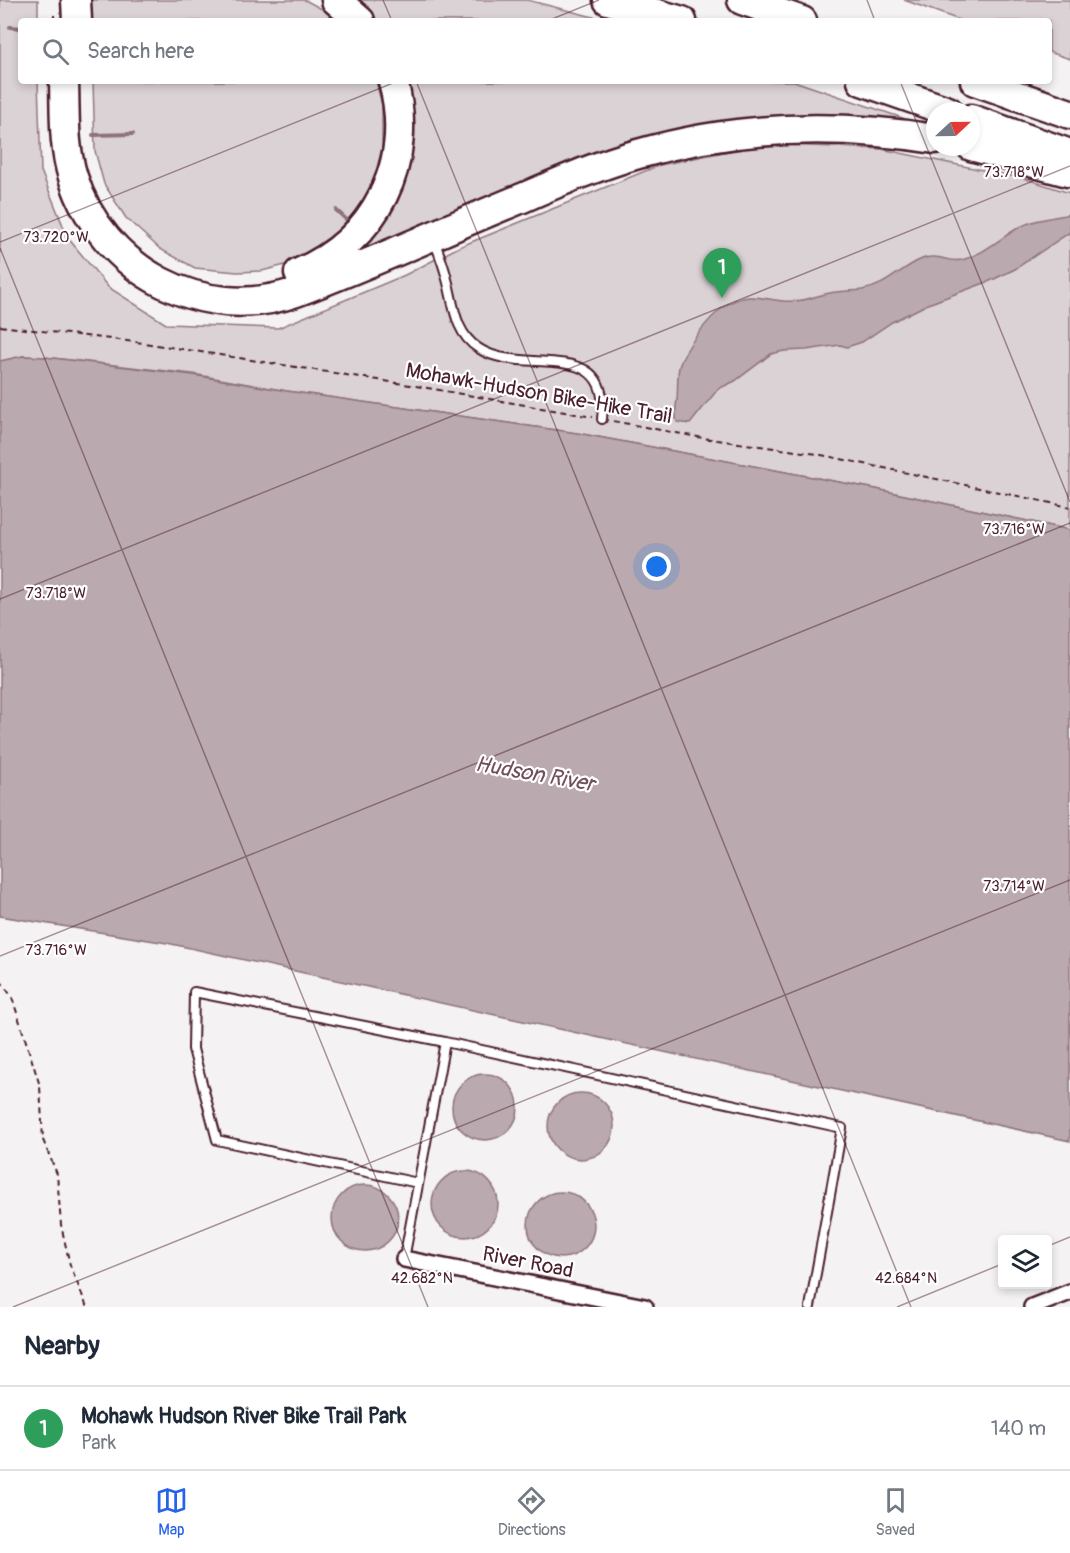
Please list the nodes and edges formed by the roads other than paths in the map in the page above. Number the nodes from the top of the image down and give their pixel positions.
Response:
1 (62, 0) edge
2 (76, 0) edge
3 (336, 0) edge
4 (608, 0) edge
5 (742, 0) edge
6 (62, 18) edge
7 (77, 18) edge
8 (357, 18) edge
9 (671, 18) edge
10 (793, 18) edge
11 (64, 84) edge
12 (79, 84) edge
13 (393, 84) edge
14 (871, 84) edge
15 (984, 84) edge
16 (926, 103) edge
17 (1070, 114) edge
18 (980, 122) edge
19 (926, 139) edge
20 (980, 148) edge
21 (1070, 154) edge
22 (1070, 172) edge
23 (432, 235) junction
24 (602, 419) road end
25 (445, 1042) junction
26 (418, 1183) junction
27 (404, 1259) joint
28 (1070, 1292) edge
29 (645, 1307) edge
30 (810, 1307) edge
31 (1032, 1307) edge

1 - 6 highway
2 - 7 highway
3 - 8 highway
4 - 9 highway
5 - 10 highway
11 - 23 highway
12 - 13 highway
14 - 16 highway
15 - 17 highway
18 - 21 highway
19 - 23 highway
20 - 22 highway
23 - 24 lane
25 - 26 lane
25 - 26 lane
25 - 30 lane
26 - 27 lane
27 - 29 street, River Road
28 - 31 street

